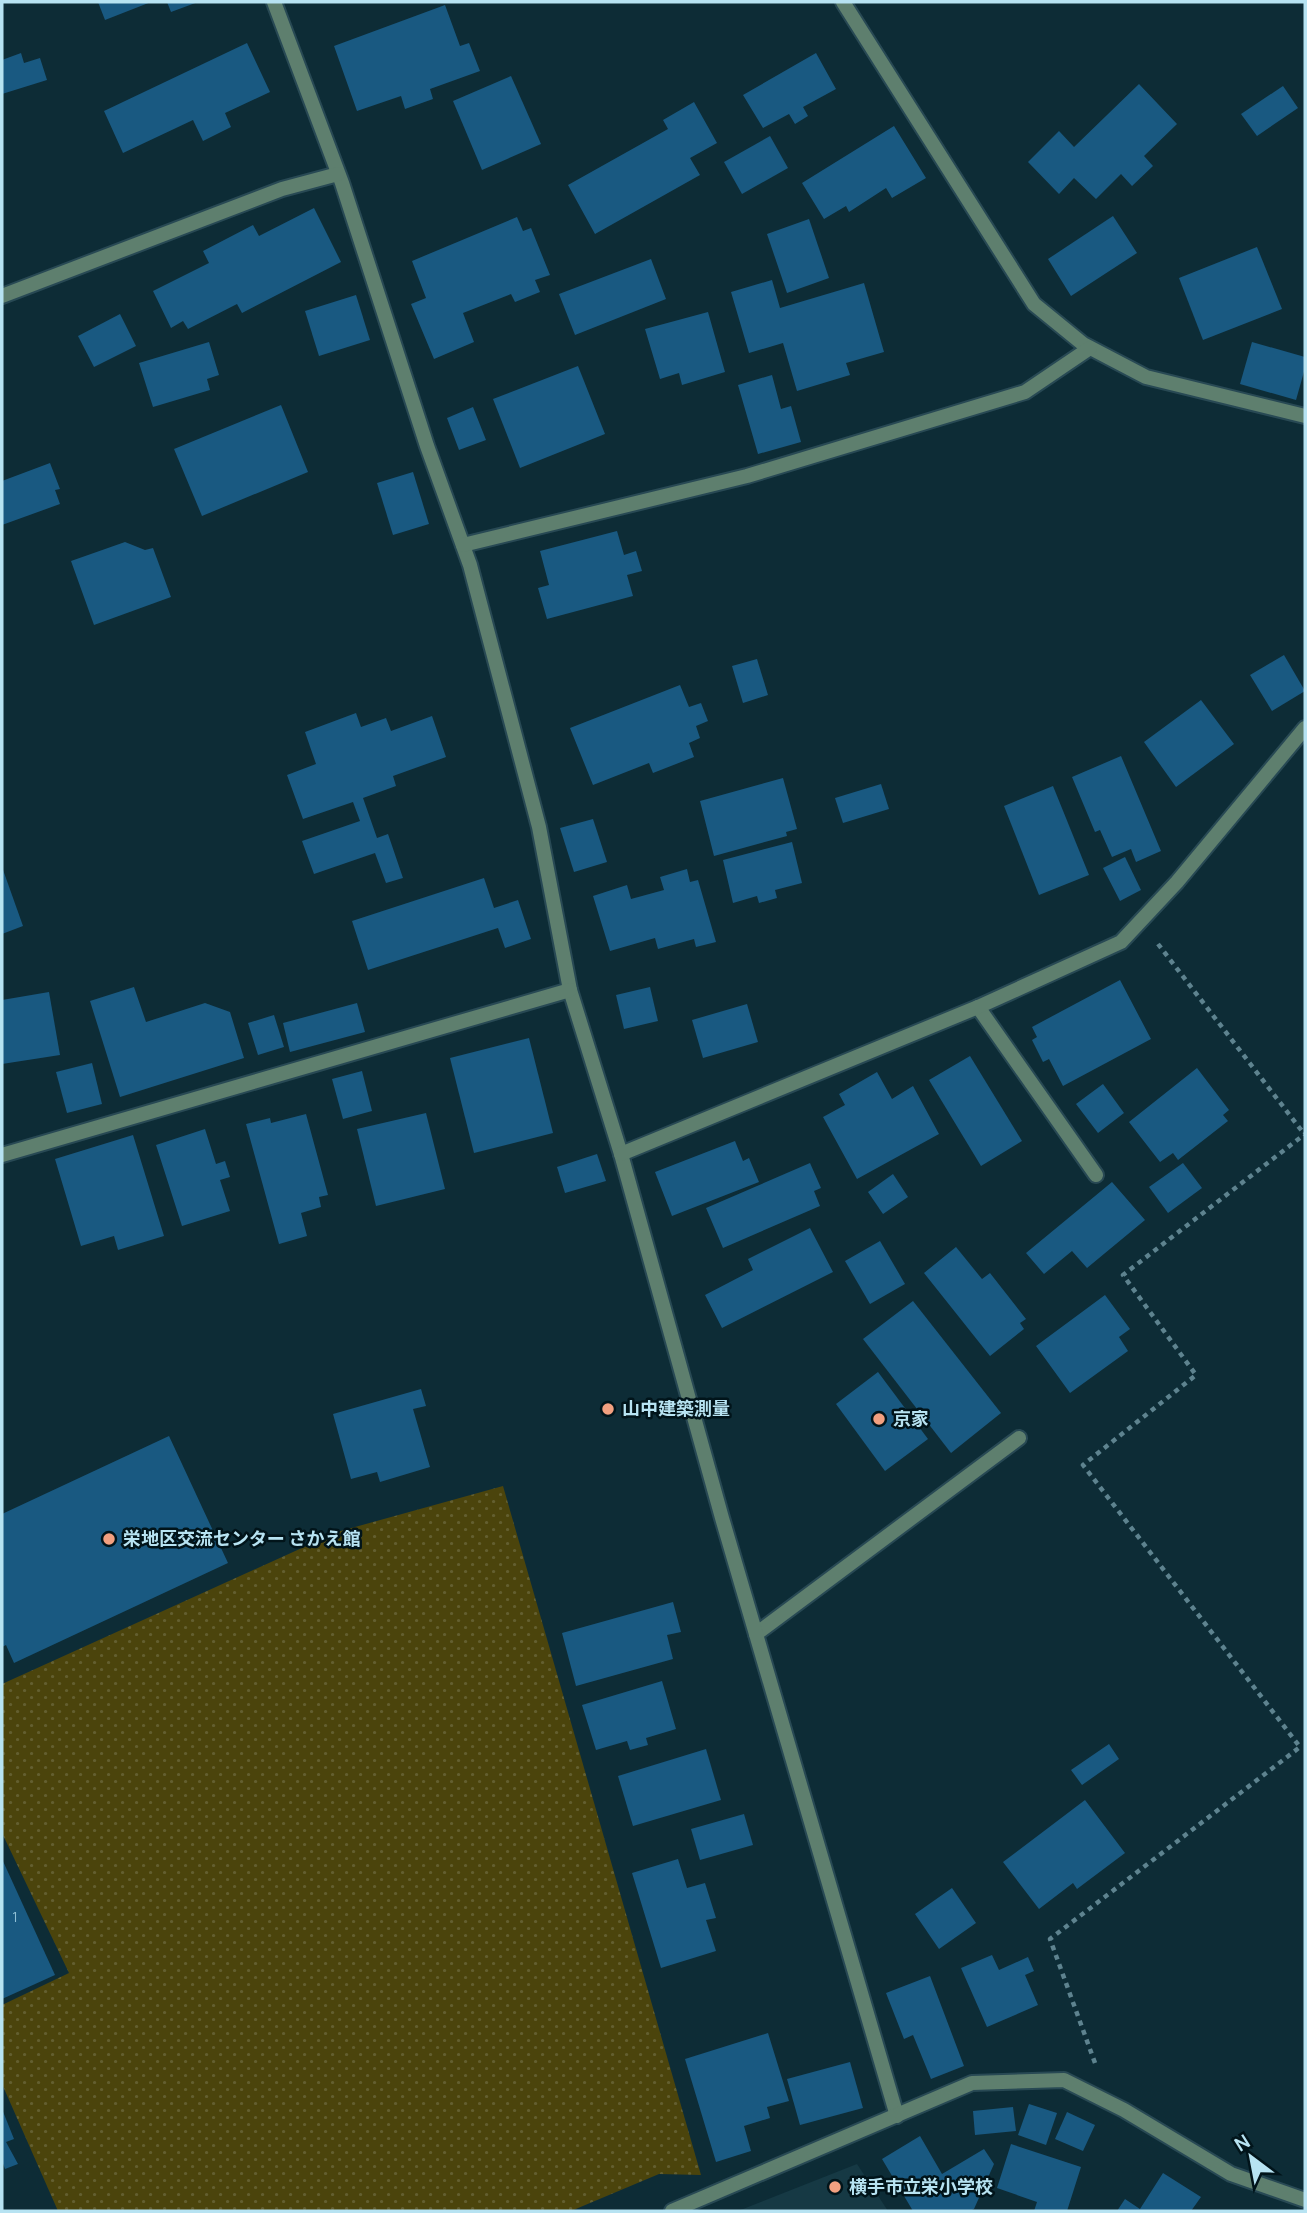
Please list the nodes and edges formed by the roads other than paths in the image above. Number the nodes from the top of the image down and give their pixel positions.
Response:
1 (274, 2) edge
2 (843, 2) edge
3 (338, 174) junction
4 (2, 296) edge
5 (1090, 348) junction
6 (1305, 416) edge
7 (463, 545) junction
8 (1305, 728) edge
9 (570, 990) junction
10 (978, 1007) junction
11 (621, 1154) junction
12 (2, 1155) edge
13 (1096, 1175) dead end
14 (1019, 1438) dead end
15 (756, 1634) junction
16 (897, 2116) junction
17 (1305, 2200) edge
18 (673, 2211) edge

1 - 3 street
2 - 5 street
3 - 4 street
3 - 7 street
5 - 6 street
5 - 7 street
7 - 9 street
8 - 10 street
9 - 11 street
9 - 12 street
10 - 11 street
10 - 13 street
11 - 15 street
14 - 15 street
15 - 16 street
16 - 17 street
16 - 18 street

